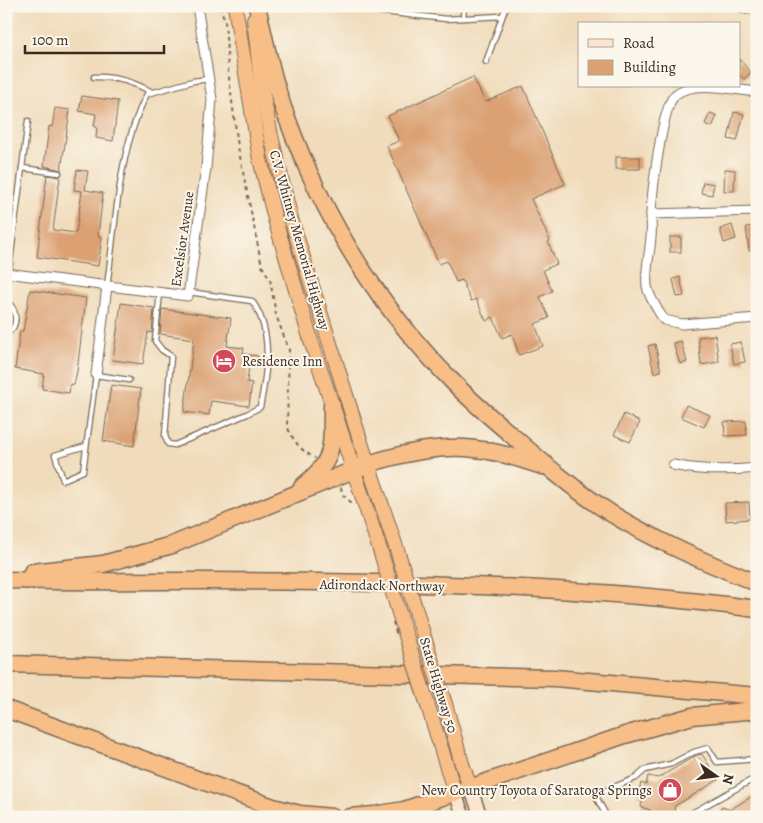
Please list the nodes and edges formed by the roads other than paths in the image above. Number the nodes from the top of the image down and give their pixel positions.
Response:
1 (197, 6) edge
2 (235, 6) edge
3 (252, 6) edge
4 (257, 6) edge
5 (355, 6) edge
6 (464, 6) edge
7 (741, 6) edge
8 (505, 7) edge
9 (757, 9) edge
10 (502, 16) junction
11 (463, 18) junction
12 (486, 62) dead end
13 (94, 77) dead end
14 (209, 79) junction
15 (688, 88) edge
16 (717, 88) edge
17 (152, 92) junction
18 (757, 92) edge
19 (28, 121) dead end
20 (22, 168) junction
21 (59, 173) dead end
22 (757, 211) edge
23 (651, 214) junction
24 (7, 273) edge
25 (107, 286) junction
26 (160, 292) junction
27 (189, 292) junction
28 (6, 293) edge
29 (6, 301) edge
30 (757, 318) edge
31 (6, 333) edge
32 (96, 375) junction
33 (129, 380) dead end
34 (332, 405) junction
35 (86, 446) junction
36 (673, 465) dead end
37 (549, 468) junction
38 (757, 468) edge
39 (354, 470) junction
40 (288, 499) junction
41 (381, 553) joint
42 (398, 553) joint
43 (6, 574) edge
44 (6, 580) edge
45 (757, 583) edge
46 (757, 609) edge
47 (6, 664) edge
48 (757, 696) edge
49 (6, 709) edge
50 (757, 710) edge
51 (757, 759) edge
52 (757, 777) edge
53 (470, 787) junction
54 (455, 794) junction
55 (332, 817) edge
56 (350, 817) edge
57 (464, 817) edge
58 (481, 817) edge
59 (607, 817) edge
60 (690, 817) edge

1 - 14 street, Excelsior Avenue
2 - 34 highway, C.V. Whitney Memorial Highway
3 - 39 highway, C.V. Whitney Memorial Highway
4 - 37 highway
5 - 11 lane
6 - 11 lane
7 - 9 street
8 - 10 lane
10 - 11 lane
10 - 12 lane
13 - 17 lane
14 - 17 lane
14 - 27 street, Excelsior Avenue
15 - 23 street
16 - 18 street
17 - 25 lane
19 - 20 lane
20 - 21 lane
20 - 24 lane
22 - 23 street
23 - 30 street
24 - 25 street, Excelsior Avenue
24 - 28 lane
25 - 26 street, Excelsior Avenue
25 - 32 street
26 - 27 street, Excelsior Avenue
26 - 27 lane
29 - 31 lane
32 - 33 lane
32 - 35 lane
34 - 39 highway, C.V. Whitney Memorial Highway
34 - 40 highway
35 - 35 lane
36 - 38 street
37 - 39 highway
37 - 45 highway
39 - 40 highway
39 - 41 highway, C.V. Whitney Memorial Highway
39 - 42 highway, C.V. Whitney Memorial Highway
40 - 43 highway
41 - 54 highway, State Highway 50, bridge
42 - 53 highway, State Highway 50, bridge
44 - 46 highway, Adirondack Northway
47 - 48 highway
49 - 55 highway
50 - 53 highway
51 - 59 lane
52 - 60 lane
53 - 54 highway
53 - 58 main road, State Highway 50
54 - 56 highway
54 - 57 main road, State Highway 50

